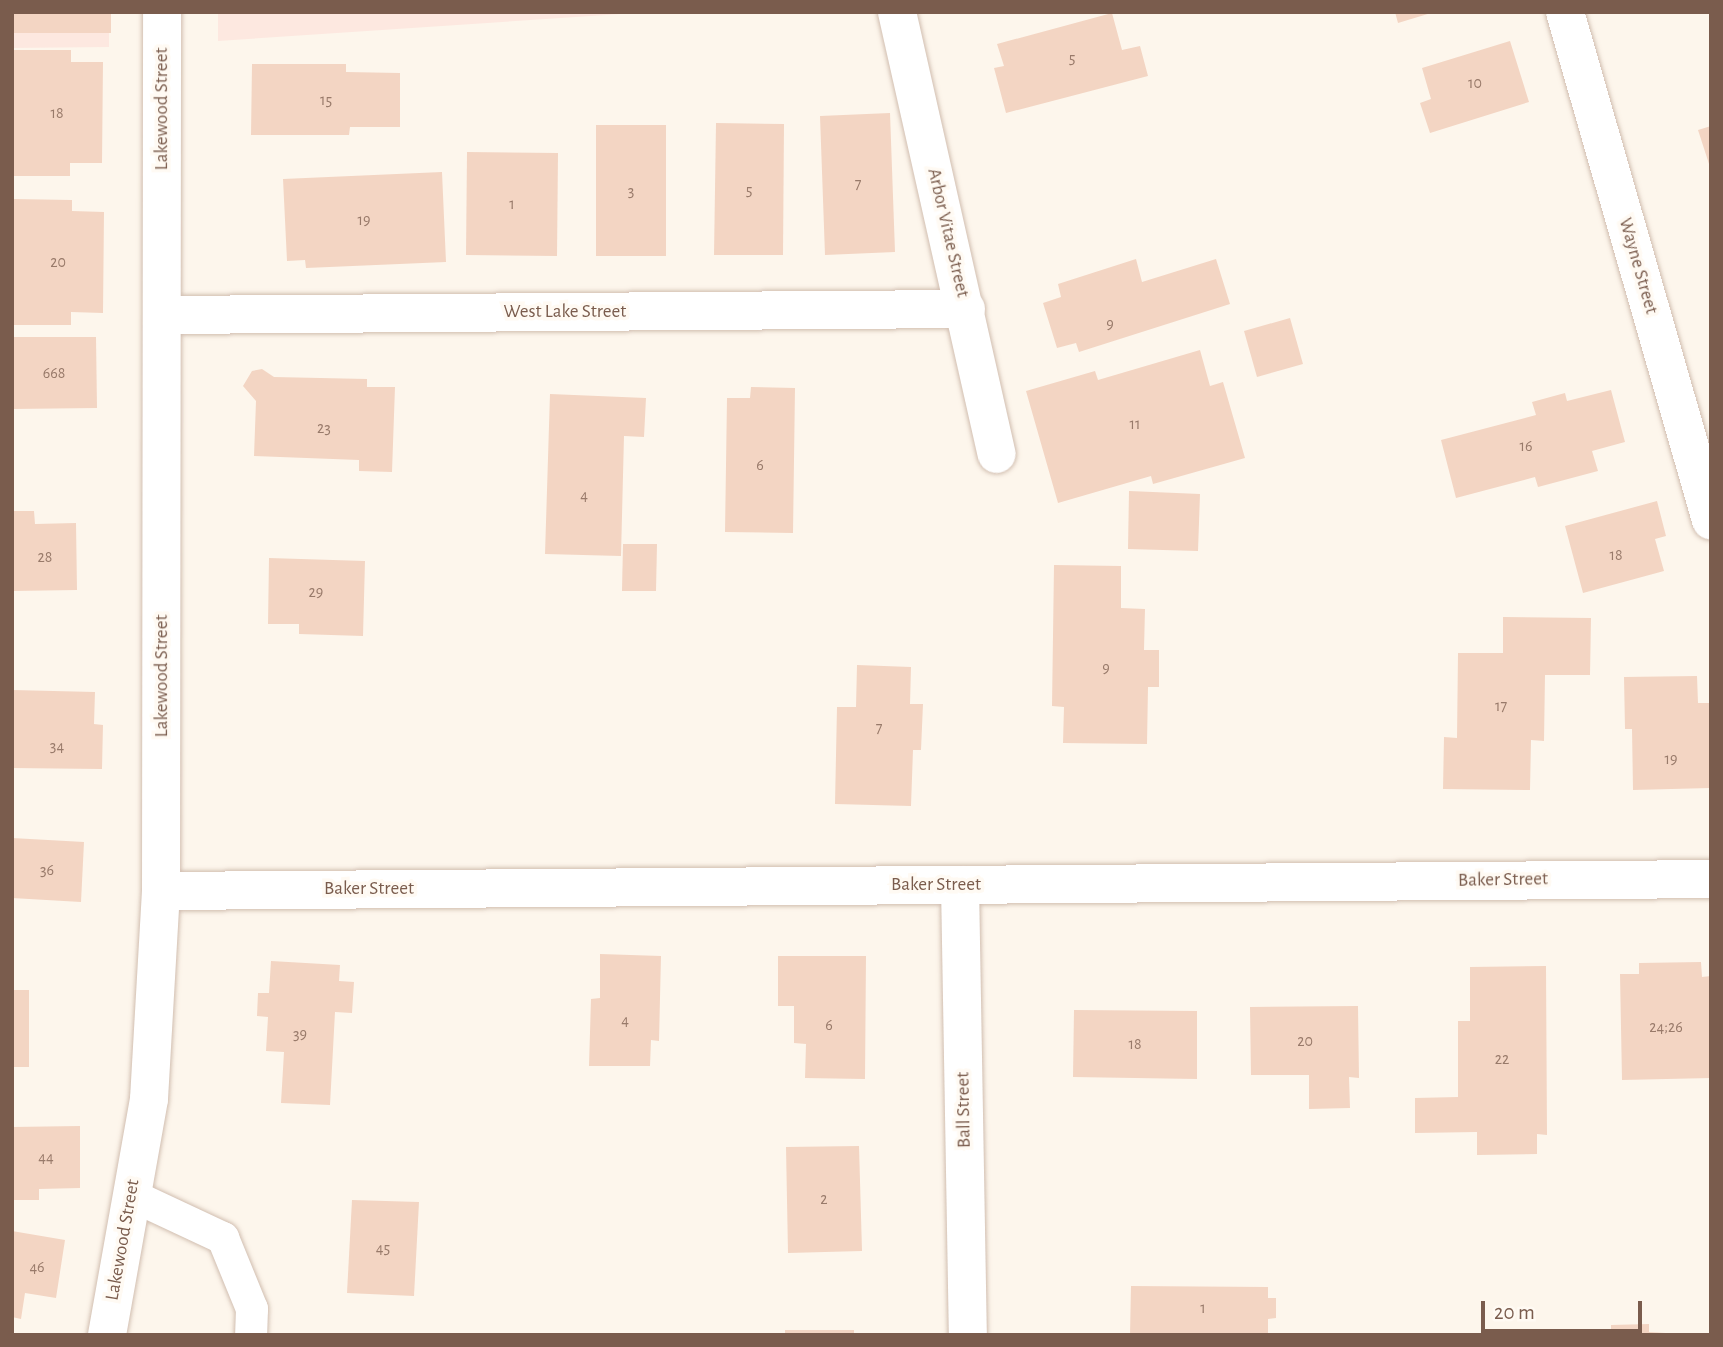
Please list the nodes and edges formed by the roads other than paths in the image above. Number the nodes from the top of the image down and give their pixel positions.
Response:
1 (162, 12) edge
2 (897, 12) edge
3 (1565, 12) edge
4 (966, 309) junction
5 (164, 315) junction
6 (997, 454) dead end
7 (1711, 520) edge
8 (1711, 879) edge
9 (960, 885) junction
10 (161, 891) junction
11 (131, 1195) junction
12 (107, 1335) edge
13 (251, 1335) edge
14 (968, 1335) edge

1 - 5 street, Lakewood Street
2 - 4 street, Arbor Vitae Street
3 - 7 street, Wayne Street
4 - 5 street, West Lake Street
4 - 6 street, Arbor Vitae Street
5 - 10 street, Lakewood Street
8 - 9 street, Baker Street
9 - 10 street, Baker Street
9 - 14 street, Ball Street
10 - 11 street, Lakewood Street
11 - 12 street, Lakewood Street
11 - 13 lane

